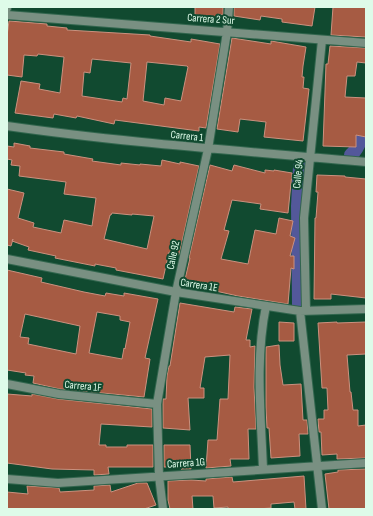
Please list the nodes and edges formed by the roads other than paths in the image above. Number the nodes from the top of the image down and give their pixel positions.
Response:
1 (229, 7) edge
2 (7, 15) edge
3 (227, 32) junction
4 (322, 40) junction
5 (366, 43) edge
6 (7, 126) edge
7 (208, 149) junction
8 (310, 157) junction
9 (366, 162) edge
10 (7, 259) edge
11 (176, 292) junction
12 (266, 306) junction
13 (366, 309) edge
14 (303, 311) junction
15 (7, 384) edge
16 (157, 404) junction
17 (366, 463) edge
18 (317, 466) junction
19 (263, 469) junction
20 (159, 476) junction
21 (7, 479) edge
22 (163, 509) edge
23 (322, 509) edge

1 - 3 street, Calle 92
2 - 3 street, Carrera 2 Sur
3 - 4 street, Carrera 2 Sur
3 - 7 street, Calle 92
4 - 5 street, Carrera 2 Sur
4 - 8 street, Calle 94
6 - 7 street, Carrera 1
7 - 8 street, Carrera 1
7 - 11 street, Calle 92
8 - 9 street, Carrera 1
8 - 14 street, Calle 94
10 - 11 street, Carrera 1E
11 - 12 street, Carrera 1E
11 - 16 street, Calle 92
12 - 14 street, Carrera 1E
12 - 19 street
13 - 14 street, Carrera 1E
14 - 18 street, Calle 94
15 - 16 street, Carrera 1F
16 - 20 street, Calle 92
17 - 18 street, Carrera 1G
18 - 19 street, Carrera 1G
18 - 23 street, Calle 94
19 - 20 street, Carrera 1G
20 - 21 street, Carrera 1G
20 - 22 street, Calle 92

